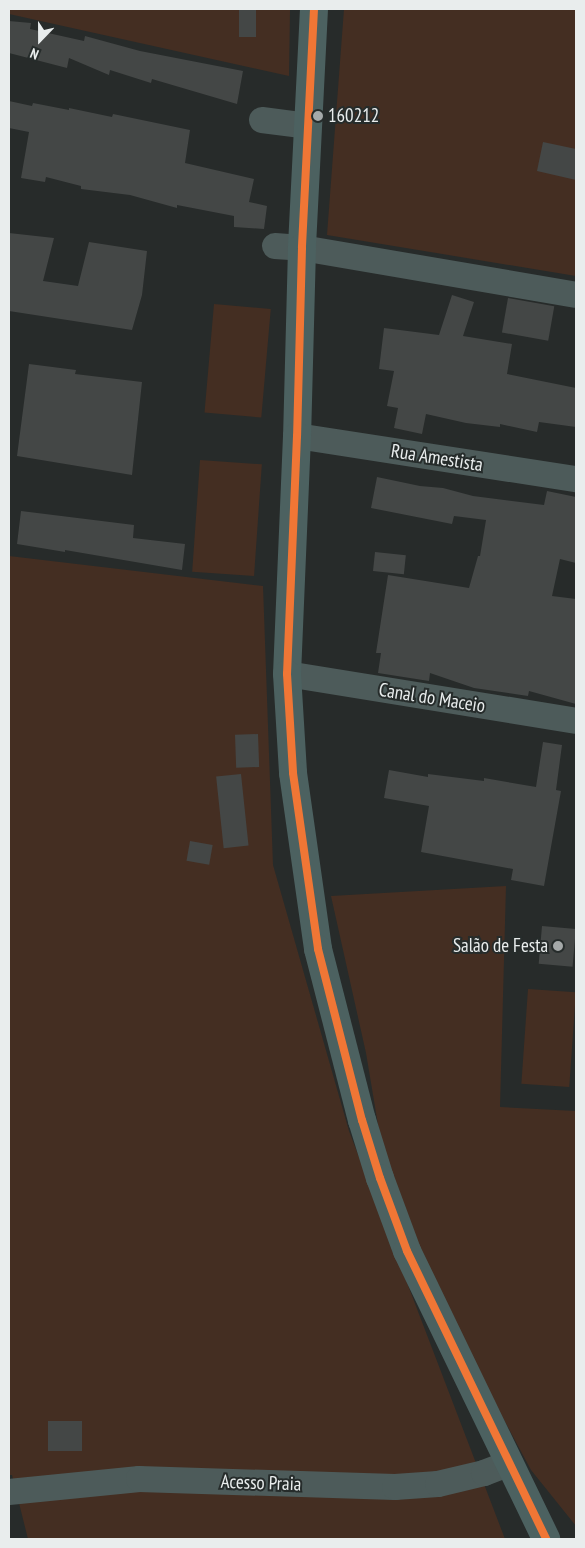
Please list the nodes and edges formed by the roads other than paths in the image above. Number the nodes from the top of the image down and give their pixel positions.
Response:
1 (314, 9) edge
2 (262, 120) dead end
3 (308, 126) junction
4 (274, 246) dead end
5 (302, 248) junction
6 (576, 295) edge
7 (298, 436) junction
8 (576, 479) edge
9 (287, 674) junction
10 (576, 722) edge
11 (510, 1463) junction
12 (9, 1492) edge
13 (546, 1539) edge

1 - 3 main road
2 - 3 street
3 - 5 main road
4 - 5 street
5 - 6 street
5 - 7 main road
7 - 8 street, Rua Amestista
7 - 9 main road
9 - 10 street, Canal do Maceio
9 - 11 main road
11 - 12 street, Acesso Praia
11 - 13 main road

